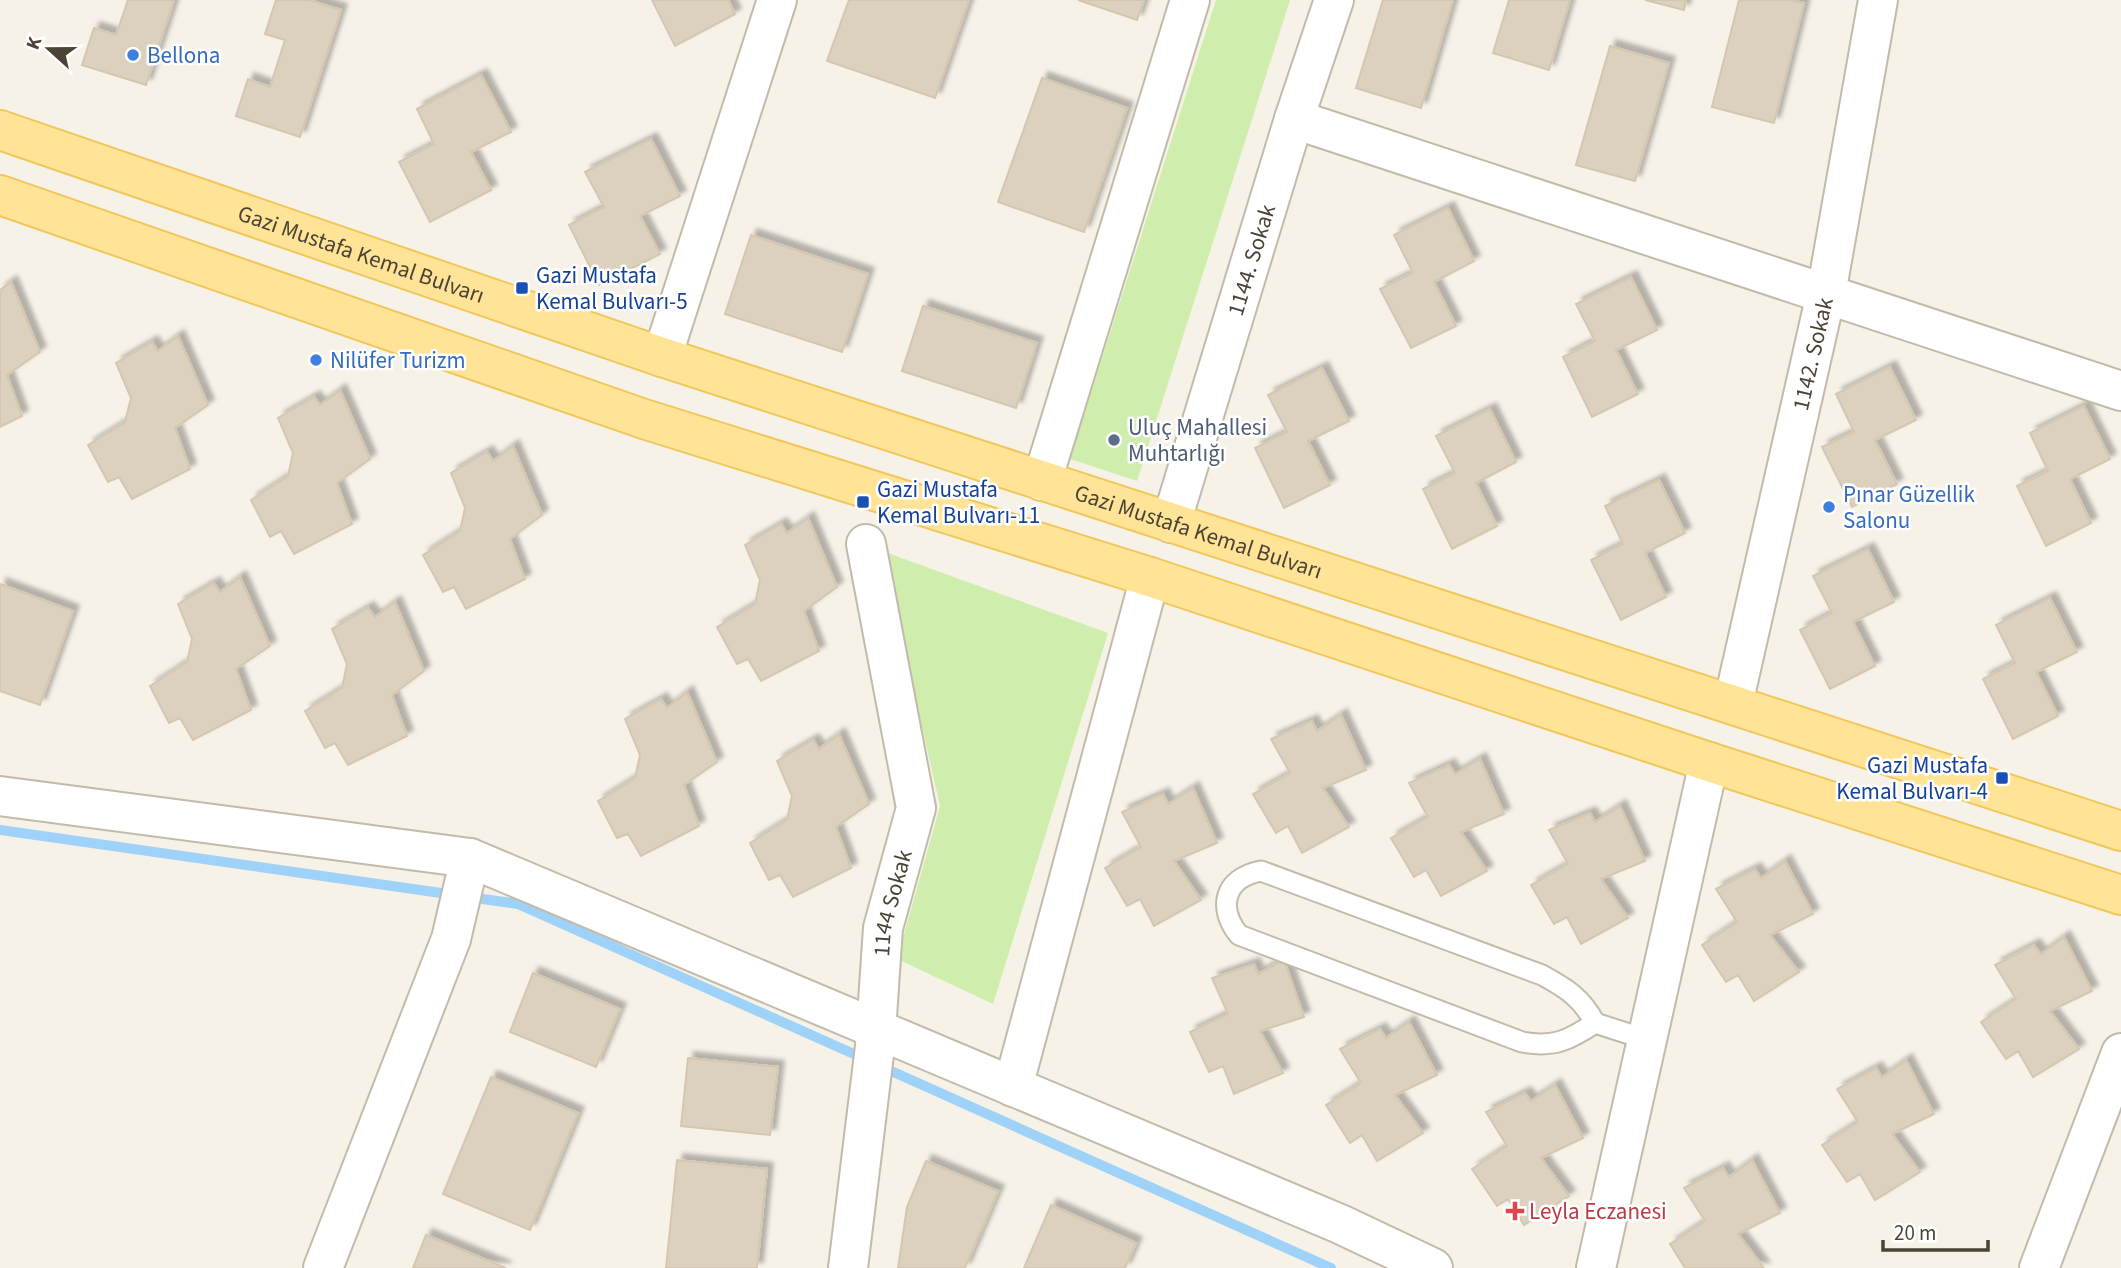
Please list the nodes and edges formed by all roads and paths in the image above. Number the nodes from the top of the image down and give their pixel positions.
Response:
1 (776, 0) edge
2 (1190, 0) edge
3 (1334, 0) edge
4 (1878, 0) edge
5 (1294, 119) junction
6 (0, 130) edge
7 (0, 195) edge
8 (1826, 294) junction
9 (662, 357) junction
10 (2121, 391) edge
11 (1042, 481) junction
12 (1171, 523) junction
13 (866, 544) dead end
14 (1150, 577) junction
15 (1733, 704) junction
16 (1709, 762) junction
17 (0, 796) edge
18 (2121, 831) edge
19 (470, 858) junction
20 (2121, 895) edge
21 (1595, 1023) junction
22 (876, 1038) junction
23 (1648, 1040) junction
24 (2121, 1053) edge
25 (1013, 1087) junction
26 (323, 1268) edge
27 (848, 1268) edge
28 (1433, 1268) edge
29 (1597, 1268) edge
30 (2039, 1268) edge

1 - 9 street
2 - 11 street
3 - 5 street, 1144. Sokak
4 - 8 street, 1142. Sokak
5 - 8 street
5 - 12 street, 1144. Sokak
6 - 9 main road, Gazi Mustafa Kemal Bulvarı
7 - 14 main road
8 - 10 street
8 - 15 street, 1142. Sokak
9 - 11 main road, Gazi Mustafa Kemal Bulvarı
11 - 12 main road, Gazi Mustafa Kemal Bulvarı
12 - 15 main road, Gazi Mustafa Kemal Bulvarı
13 - 22 street, 1144 Sokak
14 - 16 main road
14 - 25 street
15 - 18 main road, Gazi Mustafa Kemal Bulvarı
16 - 20 main road
16 - 23 street
17 - 19 street
19 - 22 street
19 - 26 street
21 - 21 lane
21 - 23 lane
22 - 25 street
22 - 27 street, 1144 Sokak
23 - 29 street
24 - 30 street
25 - 28 street

